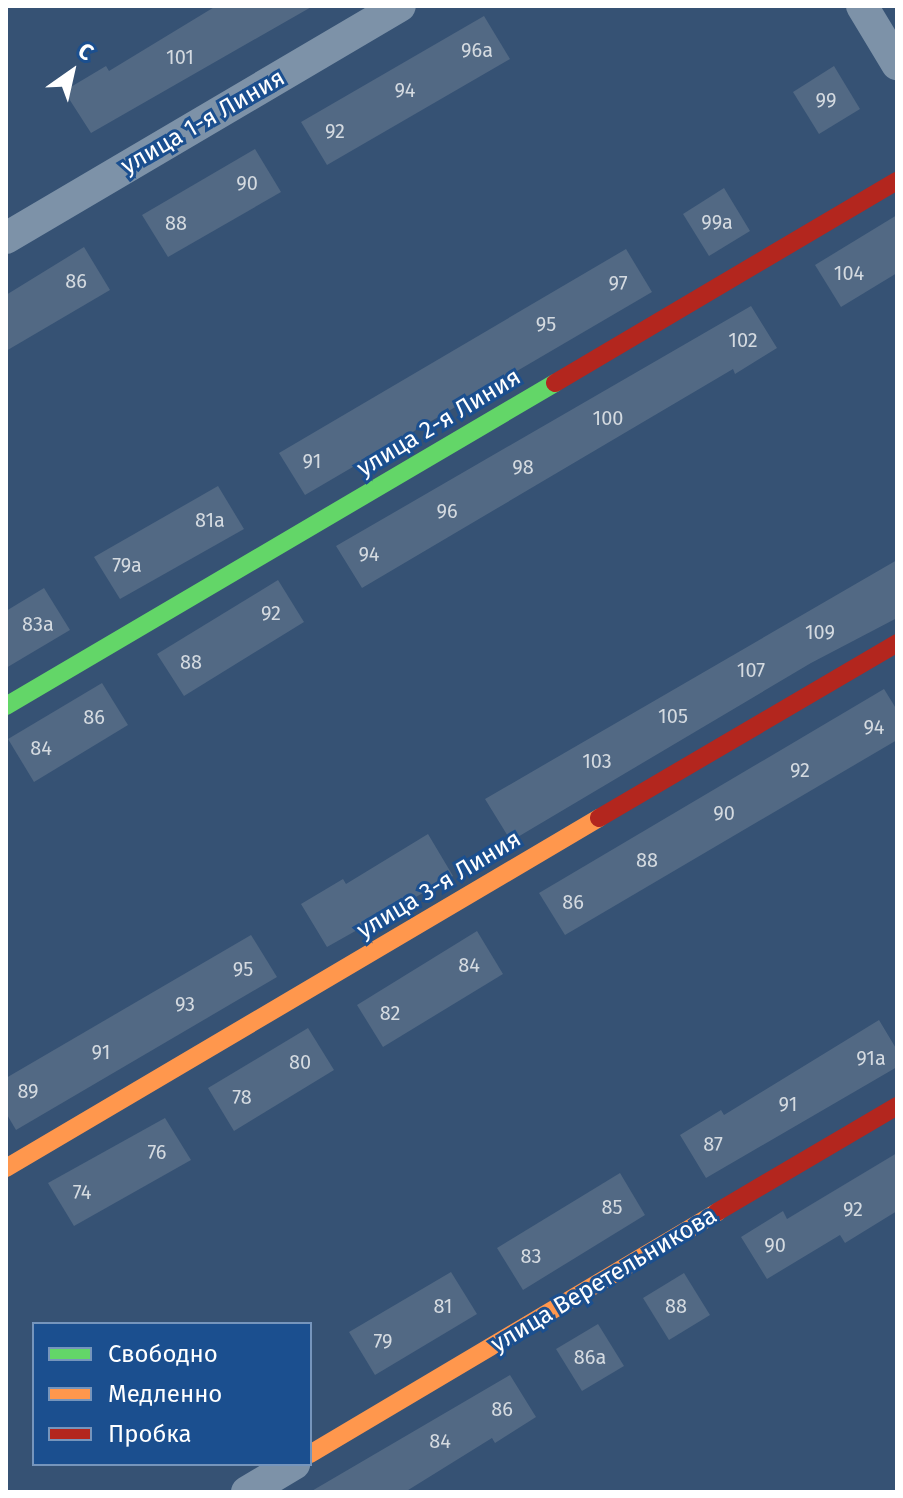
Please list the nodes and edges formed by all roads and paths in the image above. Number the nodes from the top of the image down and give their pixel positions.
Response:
1 (400, 6) edge
2 (862, 6) edge
3 (897, 64) edge
4 (897, 181) edge
5 (6, 238) edge
6 (897, 643) edge
7 (6, 706) edge
8 (897, 1106) edge
9 (6, 1168) edge
10 (312, 1453) edge
11 (291, 1466) edge
12 (247, 1492) edge

1 - 5 street, улица 1-я Линия
2 - 3 street
4 - 7 street, улица 2-я Линия
6 - 9 street, улица 3-я Линия
8 - 10 street, улица Веретельникова
11 - 12 street

